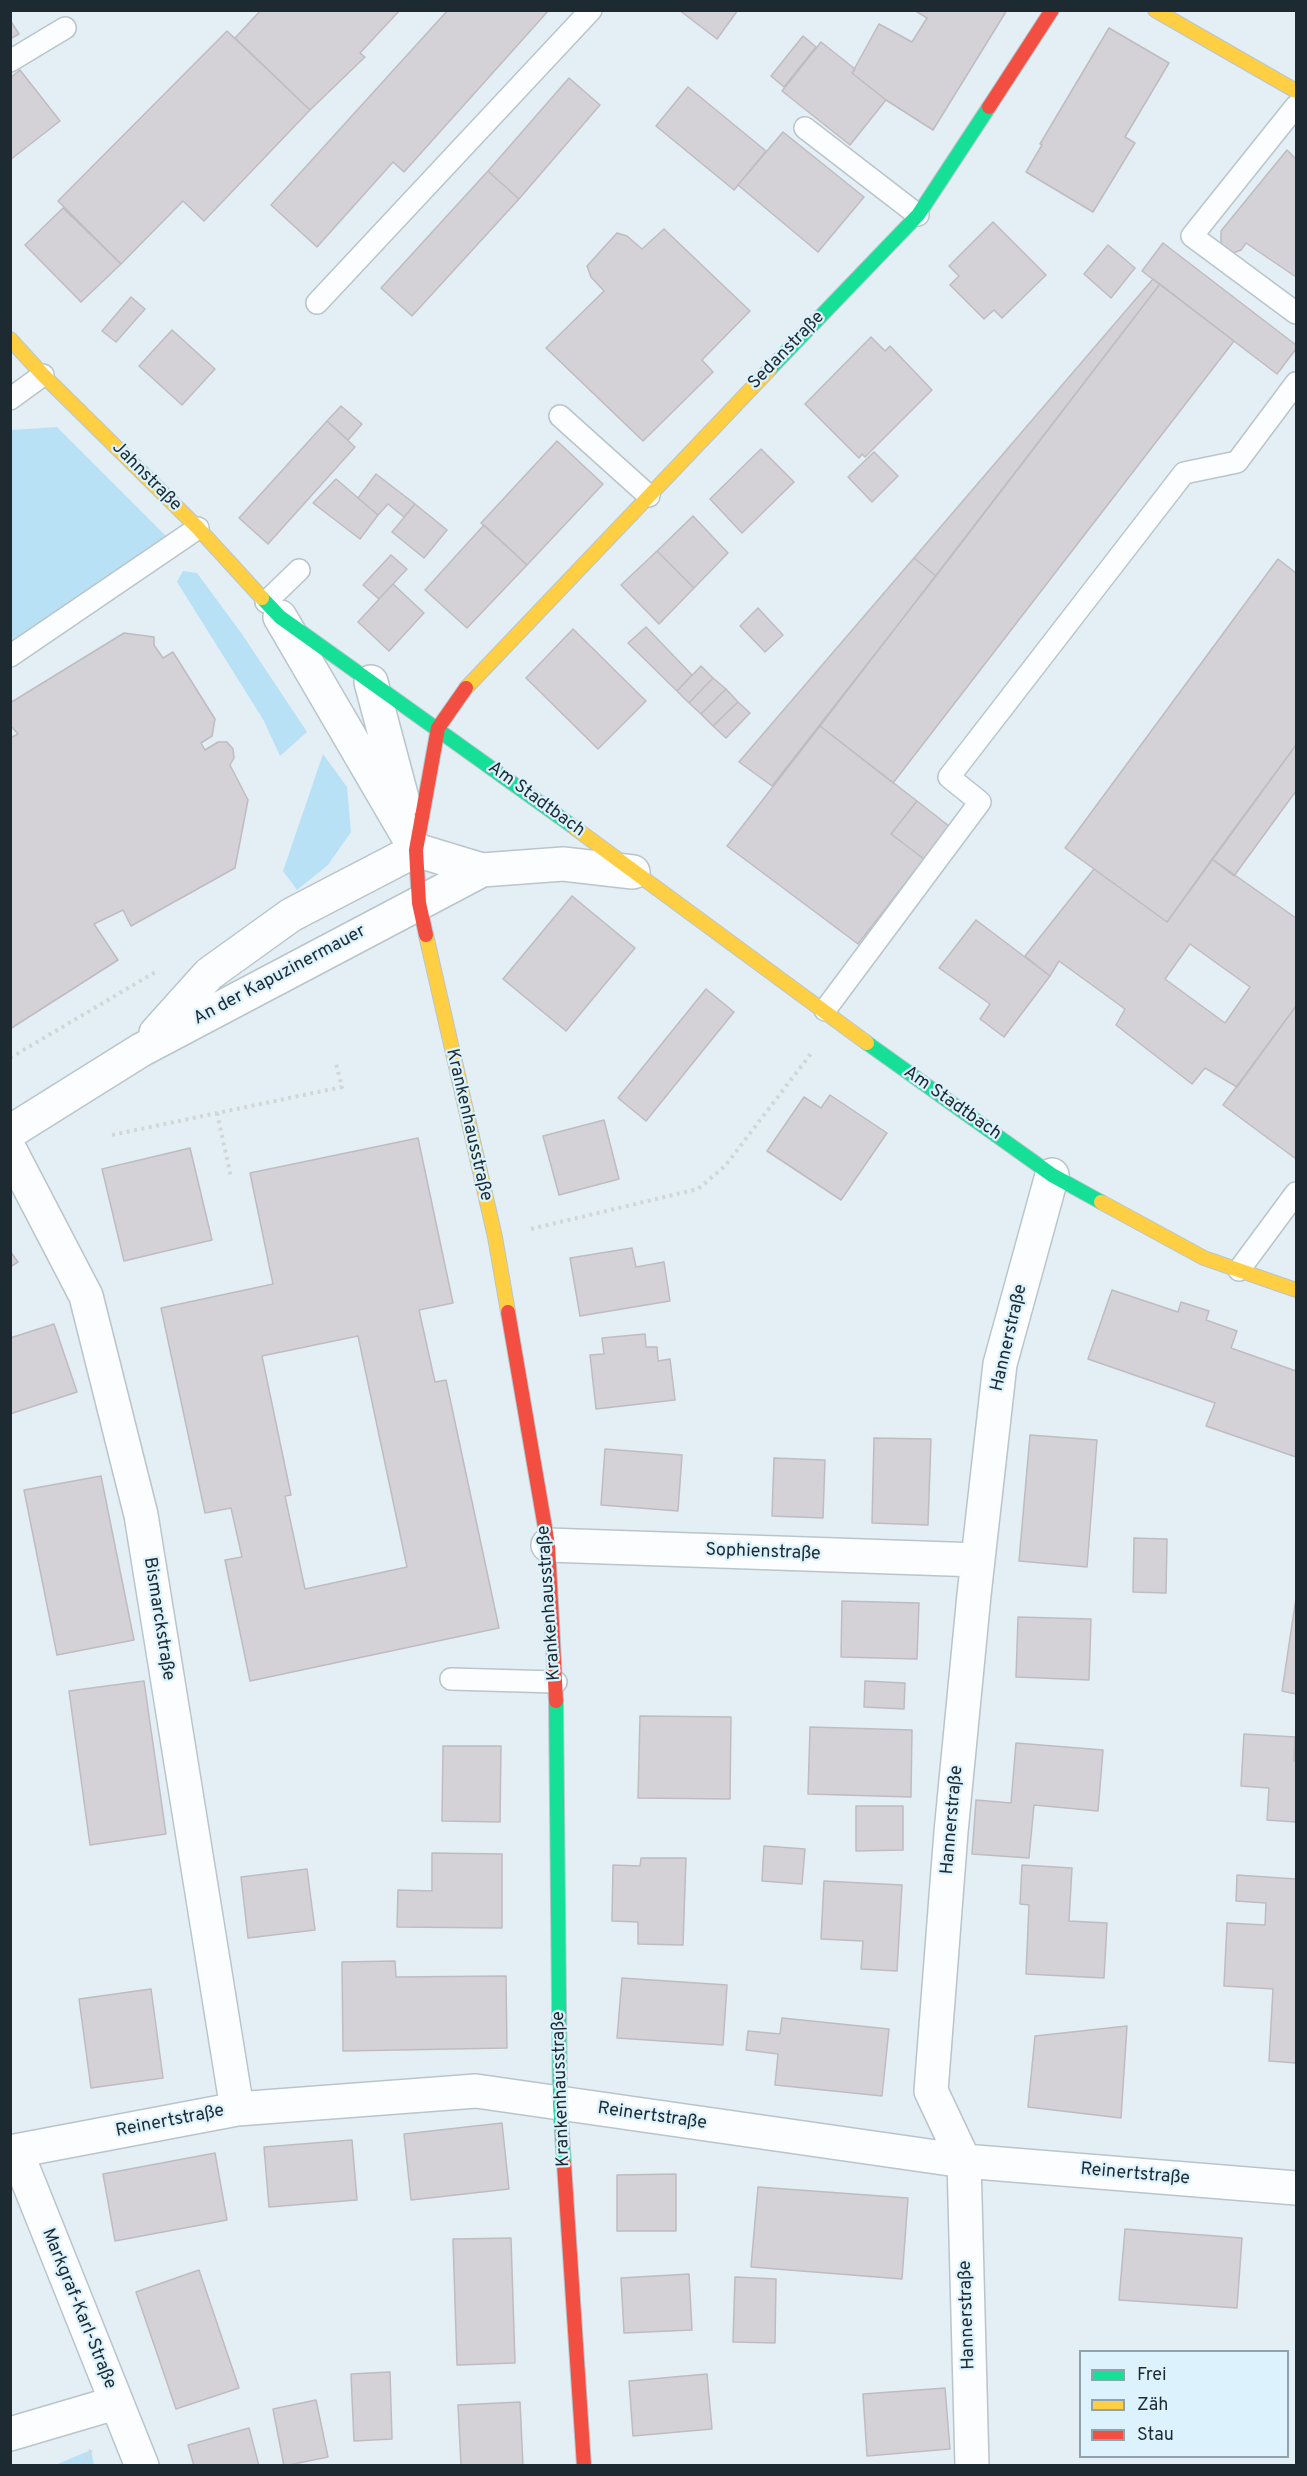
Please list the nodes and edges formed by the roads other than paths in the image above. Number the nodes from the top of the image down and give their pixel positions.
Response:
1 (591, 10) edge
2 (1052, 10) edge
3 (1155, 10) edge
4 (65, 28) dead end
5 (10, 61) edge
6 (1296, 91) edge
7 (1296, 106) edge
8 (805, 128) dead end
9 (918, 215) junction
10 (317, 303) dead end
11 (1296, 313) edge
12 (10, 339) edge
13 (43, 375) junction
14 (1296, 383) edge
15 (10, 399) edge
16 (560, 416) dead end
17 (649, 496) junction
18 (198, 528) junction
19 (299, 570) dead end
20 (273, 609) junction
21 (10, 656) edge
22 (488, 665) joint
23 (371, 682) junction
24 (438, 728) junction
25 (383, 731) junction
26 (349, 733) junction
27 (416, 850) junction
28 (482, 870) junction
29 (633, 872) junction
30 (419, 903) junction
31 (831, 1016) junction
32 (141, 1050) junction
33 (10, 1132) edge
34 (10, 1150) edge
35 (1052, 1175) junction
36 (1296, 1193) edge
37 (1239, 1270) junction
38 (1296, 1290) edge
39 (548, 1545) junction
40 (978, 1560) junction
41 (452, 1679) dead end
42 (556, 1682) junction
43 (560, 2104) junction
44 (237, 2109) junction
45 (13, 2152) edge
46 (964, 2161) junction
47 (1296, 2188) edge
48 (115, 2403) junction
49 (10, 2434) edge
50 (142, 2466) edge
51 (584, 2466) edge
52 (972, 2466) edge

1 - 10 lane
2 - 9 street, Sedanstraße
3 - 6 street
4 - 5 lane
7 - 11 lane
8 - 9 lane
9 - 17 street, Sedanstraße
12 - 13 street, Jahnstraße
13 - 15 lane
13 - 18 street, Jahnstraße
14 - 31 lane
16 - 17 lane
17 - 22 street, Sedanstraße
18 - 20 street, Jahnstraße
18 - 21 lane
19 - 20 lane
20 - 23 street, Jahnstraße
20 - 26 street, Jahnstraße
22 - 24 street, Krankenhausstraße
23 - 24 street, Jahnstraße
23 - 25 street
24 - 25 street
24 - 27 street, Krankenhausstraße
24 - 29 street, Am Stadtbach
25 - 26 street
25 - 27 street
26 - 27 street, Jahnstraße
27 - 28 street, Am Stadtbach
27 - 30 street, Krankenhausstraße
27 - 32 street, An der Kapuzinermauer
28 - 29 street, Am Stadtbach
28 - 30 street, Am Stadtbach
29 - 31 street, Am Stadtbach
30 - 32 street, An der Kapuzinermauer
30 - 39 street, Krankenhausstraße
31 - 35 street, Am Stadtbach
32 - 33 street, An der Kapuzinermauer
34 - 44 street, Bismarckstraße
35 - 37 street, Am Stadtbach
35 - 40 street, Hannerstraße
36 - 37 lane
37 - 38 street, Am Stadtbach
39 - 40 street, Sophienstraße
39 - 42 street, Krankenhausstraße
40 - 46 street, Hannerstraße
41 - 42 lane
42 - 43 street, Krankenhausstraße
43 - 44 street, Reinertstraße
43 - 46 street, Reinertstraße
43 - 51 street, Krankenhausstraße
44 - 45 street, Reinertstraße
45 - 48 street, Markgraf-Karl-Straße
46 - 47 street, Reinertstraße
46 - 52 street, Hannerstraße
48 - 49 street
48 - 50 street, Markgraf-Karl-Straße

